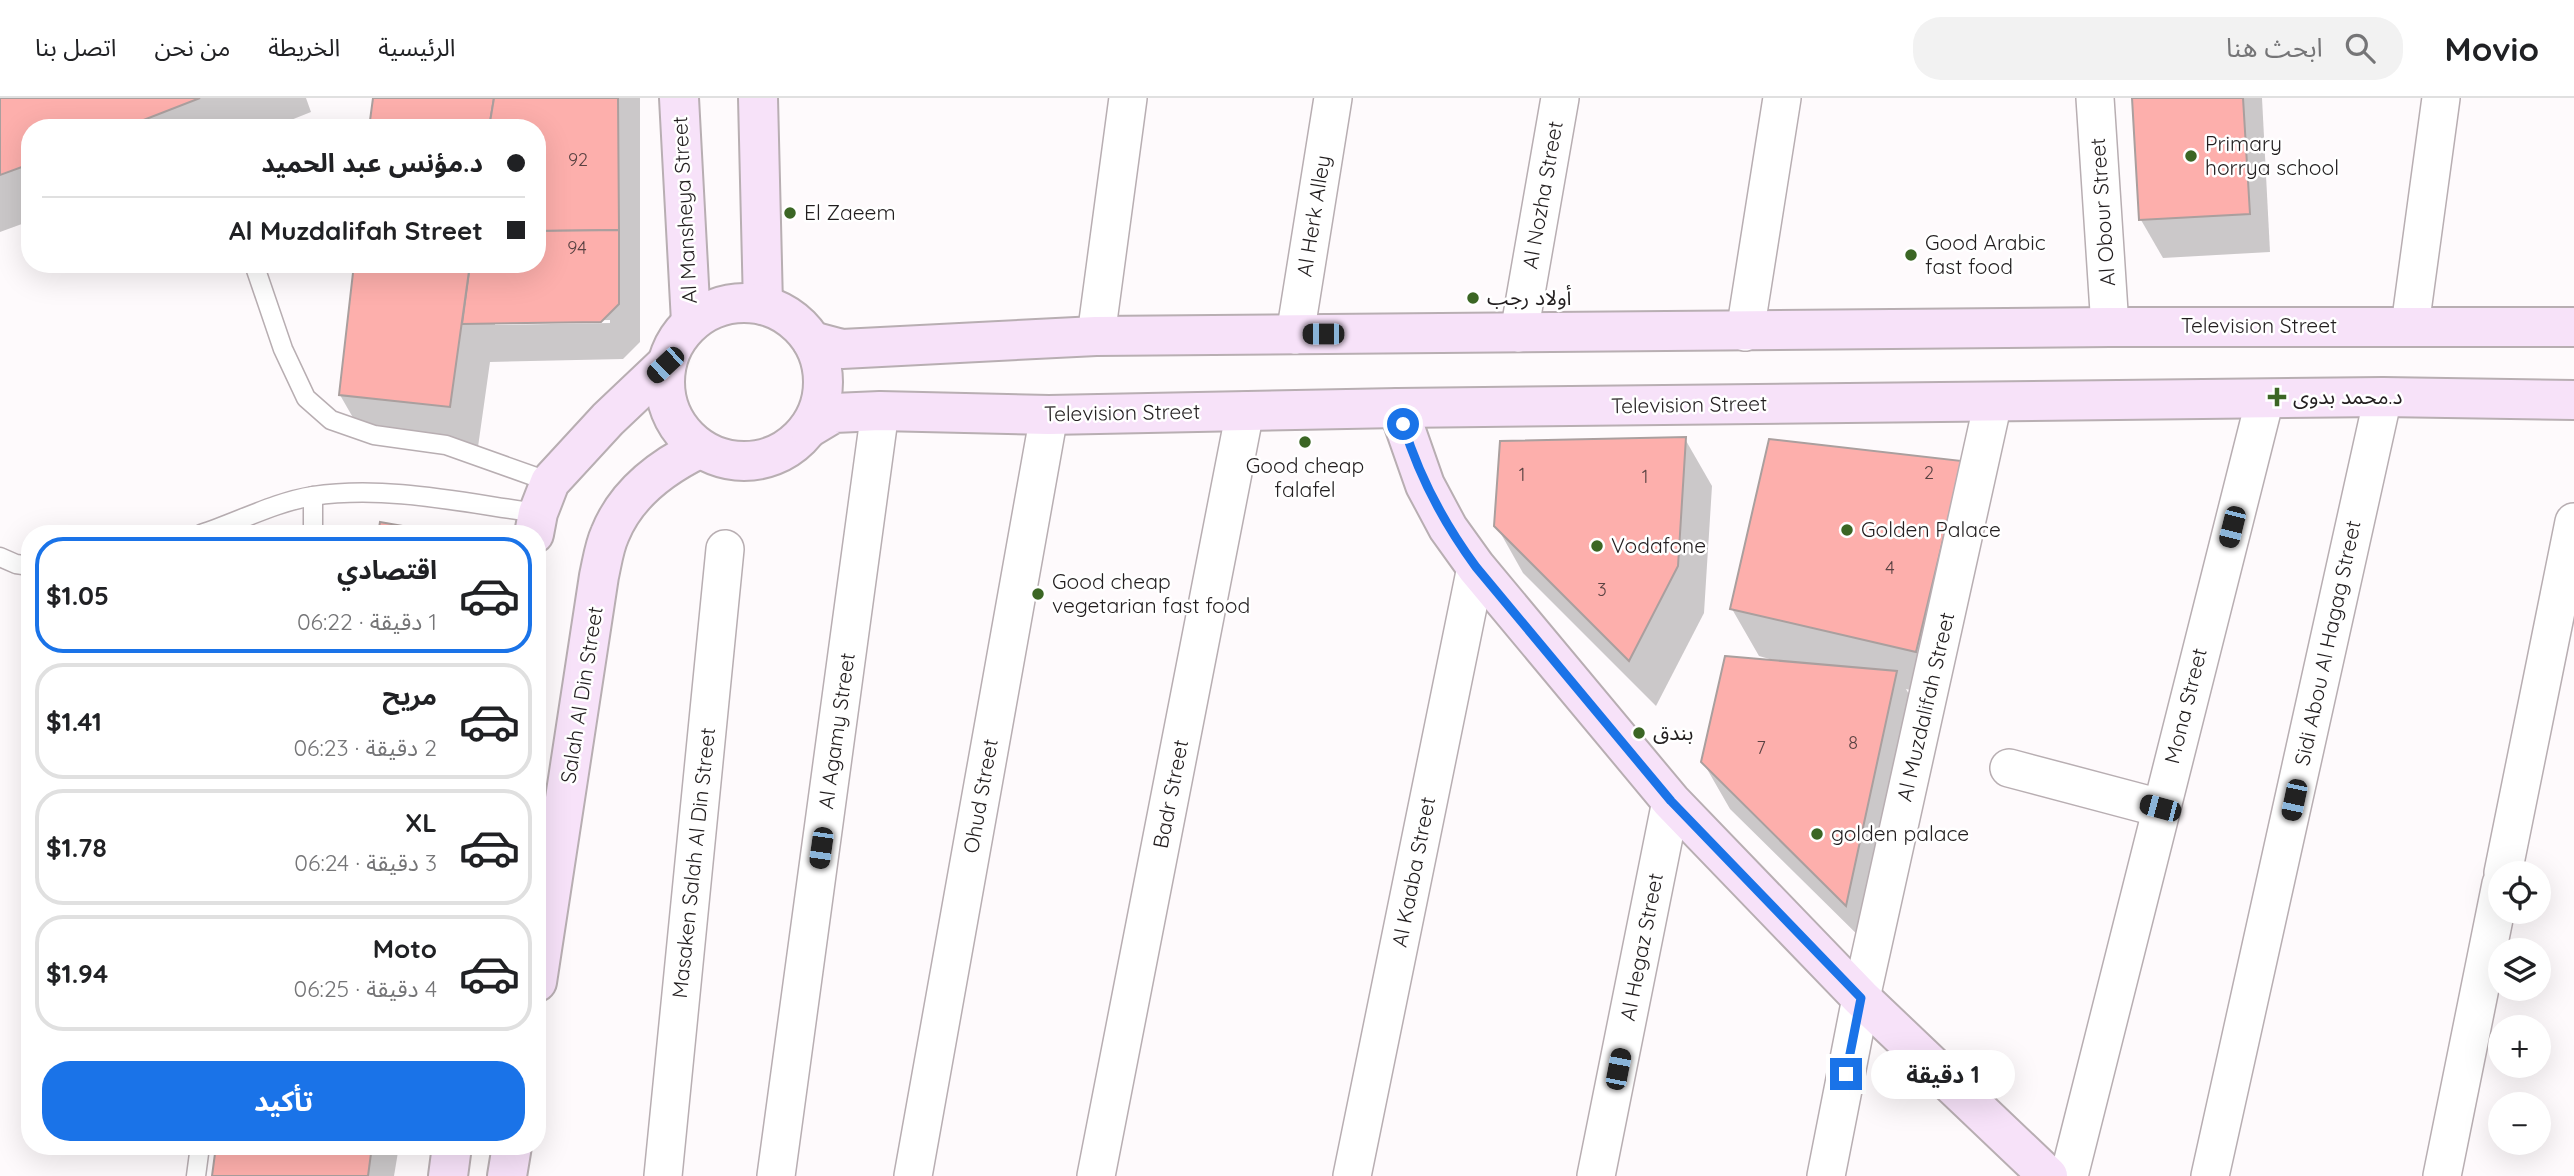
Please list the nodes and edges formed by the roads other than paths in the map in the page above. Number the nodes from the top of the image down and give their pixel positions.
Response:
1 (679, 98) edge
2 (758, 98) edge
3 (1128, 98) edge
4 (1333, 98) edge
5 (1560, 98) edge
6 (1782, 98) edge
7 (2095, 98) edge
8 (2441, 98) edge
9 (257, 273) edge
10 (764, 305) junction
11 (691, 322) junction
12 (2410, 326) junction
13 (2110, 327) junction
14 (2574, 327) edge
15 (1745, 332) junction
16 (1519, 333) junction
17 (1295, 335) junction
18 (1097, 336) junction
19 (812, 341) junction
20 (665, 365) junction
21 (2383, 397) junction
22 (2265, 399) junction
23 (2574, 400) edge
24 (1993, 402) junction
25 (1398, 408) junction
26 (880, 411) junction
27 (1245, 411) junction
28 (1049, 415) junction
29 (809, 428) junction
30 (699, 449) junction
31 (313, 496) junction
32 (540, 510) edge
33 (2574, 522) edge
34 (228, 525) edge
35 (313, 525) edge
36 (725, 549) dead end
37 (0, 556) edge
38 (21, 565) edge
39 (1476, 567) junction
40 (2009, 768) dead end
41 (1671, 801) junction
42 (2160, 808) junction
43 (2505, 861) edge
44 (546, 923) edge
45 (2493, 924) edge
46 (1861, 998) junction
47 (199, 1155) edge
48 (451, 1155) edge
49 (510, 1155) edge
50 (2047, 1174) edge
51 (196, 1176) edge
52 (449, 1176) edge
53 (507, 1176) edge
54 (663, 1176) edge
55 (776, 1176) edge
56 (914, 1176) edge
57 (1096, 1176) edge
58 (1352, 1176) edge
59 (1596, 1176) edge
60 (1826, 1176) edge
61 (2210, 1176) edge
62 (2442, 1176) edge

1 - 11 main road, Al Mansheya Street
2 - 10 main road
3 - 18 street
4 - 17 street, Al Herk Alley
5 - 16 street, Al Nozha Street
6 - 15 street
7 - 13 street, Al Obour Street
8 - 12 street
9 - 32 lane
10 - 11 main road, Al Mansheya Street
10 - 19 main road, Al Mansheya Street
11 - 20 main road, Al Mansheya Street
12 - 13 main road, Television Street
12 - 14 main road, Television Street
13 - 15 main road, Television Street
15 - 16 main road, Television Street
16 - 17 main road, Television Street
17 - 18 main road, Television Street
18 - 19 main road, Television Street
19 - 29 main road, Al Mansheya Street
20 - 30 main road, Al Mansheya Street
20 - 32 main road
21 - 22 main road, Television Street
21 - 23 main road, Television Street
21 - 61 street, Sidi Abou Al Hagag Street
22 - 24 main road, Television Street
22 - 42 street, Mona Street
24 - 25 main road, Television Street
24 - 46 street, Al Muzdalifah Street
25 - 27 main road, Television Street
25 - 39 main road
26 - 28 main road, Television Street
26 - 29 main road, Television Street
26 - 55 street, Al Agamy Street
27 - 28 main road, Television Street
27 - 57 street, Badr Street
28 - 56 street, Ohud Street
29 - 30 main road, Al Mansheya Street
30 - 44 main road, Salah Al Din Street
31 - 32 lane
31 - 34 lane
31 - 35 lane
33 - 43 street
36 - 54 street, Masaken Salah Al Din Street
37 - 38 lane
39 - 41 main road
39 - 58 street, Al Kaaba Street
40 - 42 street
41 - 46 main road
41 - 59 street, Al Hegaz Street
42 - 50 street, Mona Street
45 - 62 street
46 - 50 main road
46 - 60 street, Al Muzdalifah Street
47 - 51 lane
48 - 52 main road
49 - 53 main road

